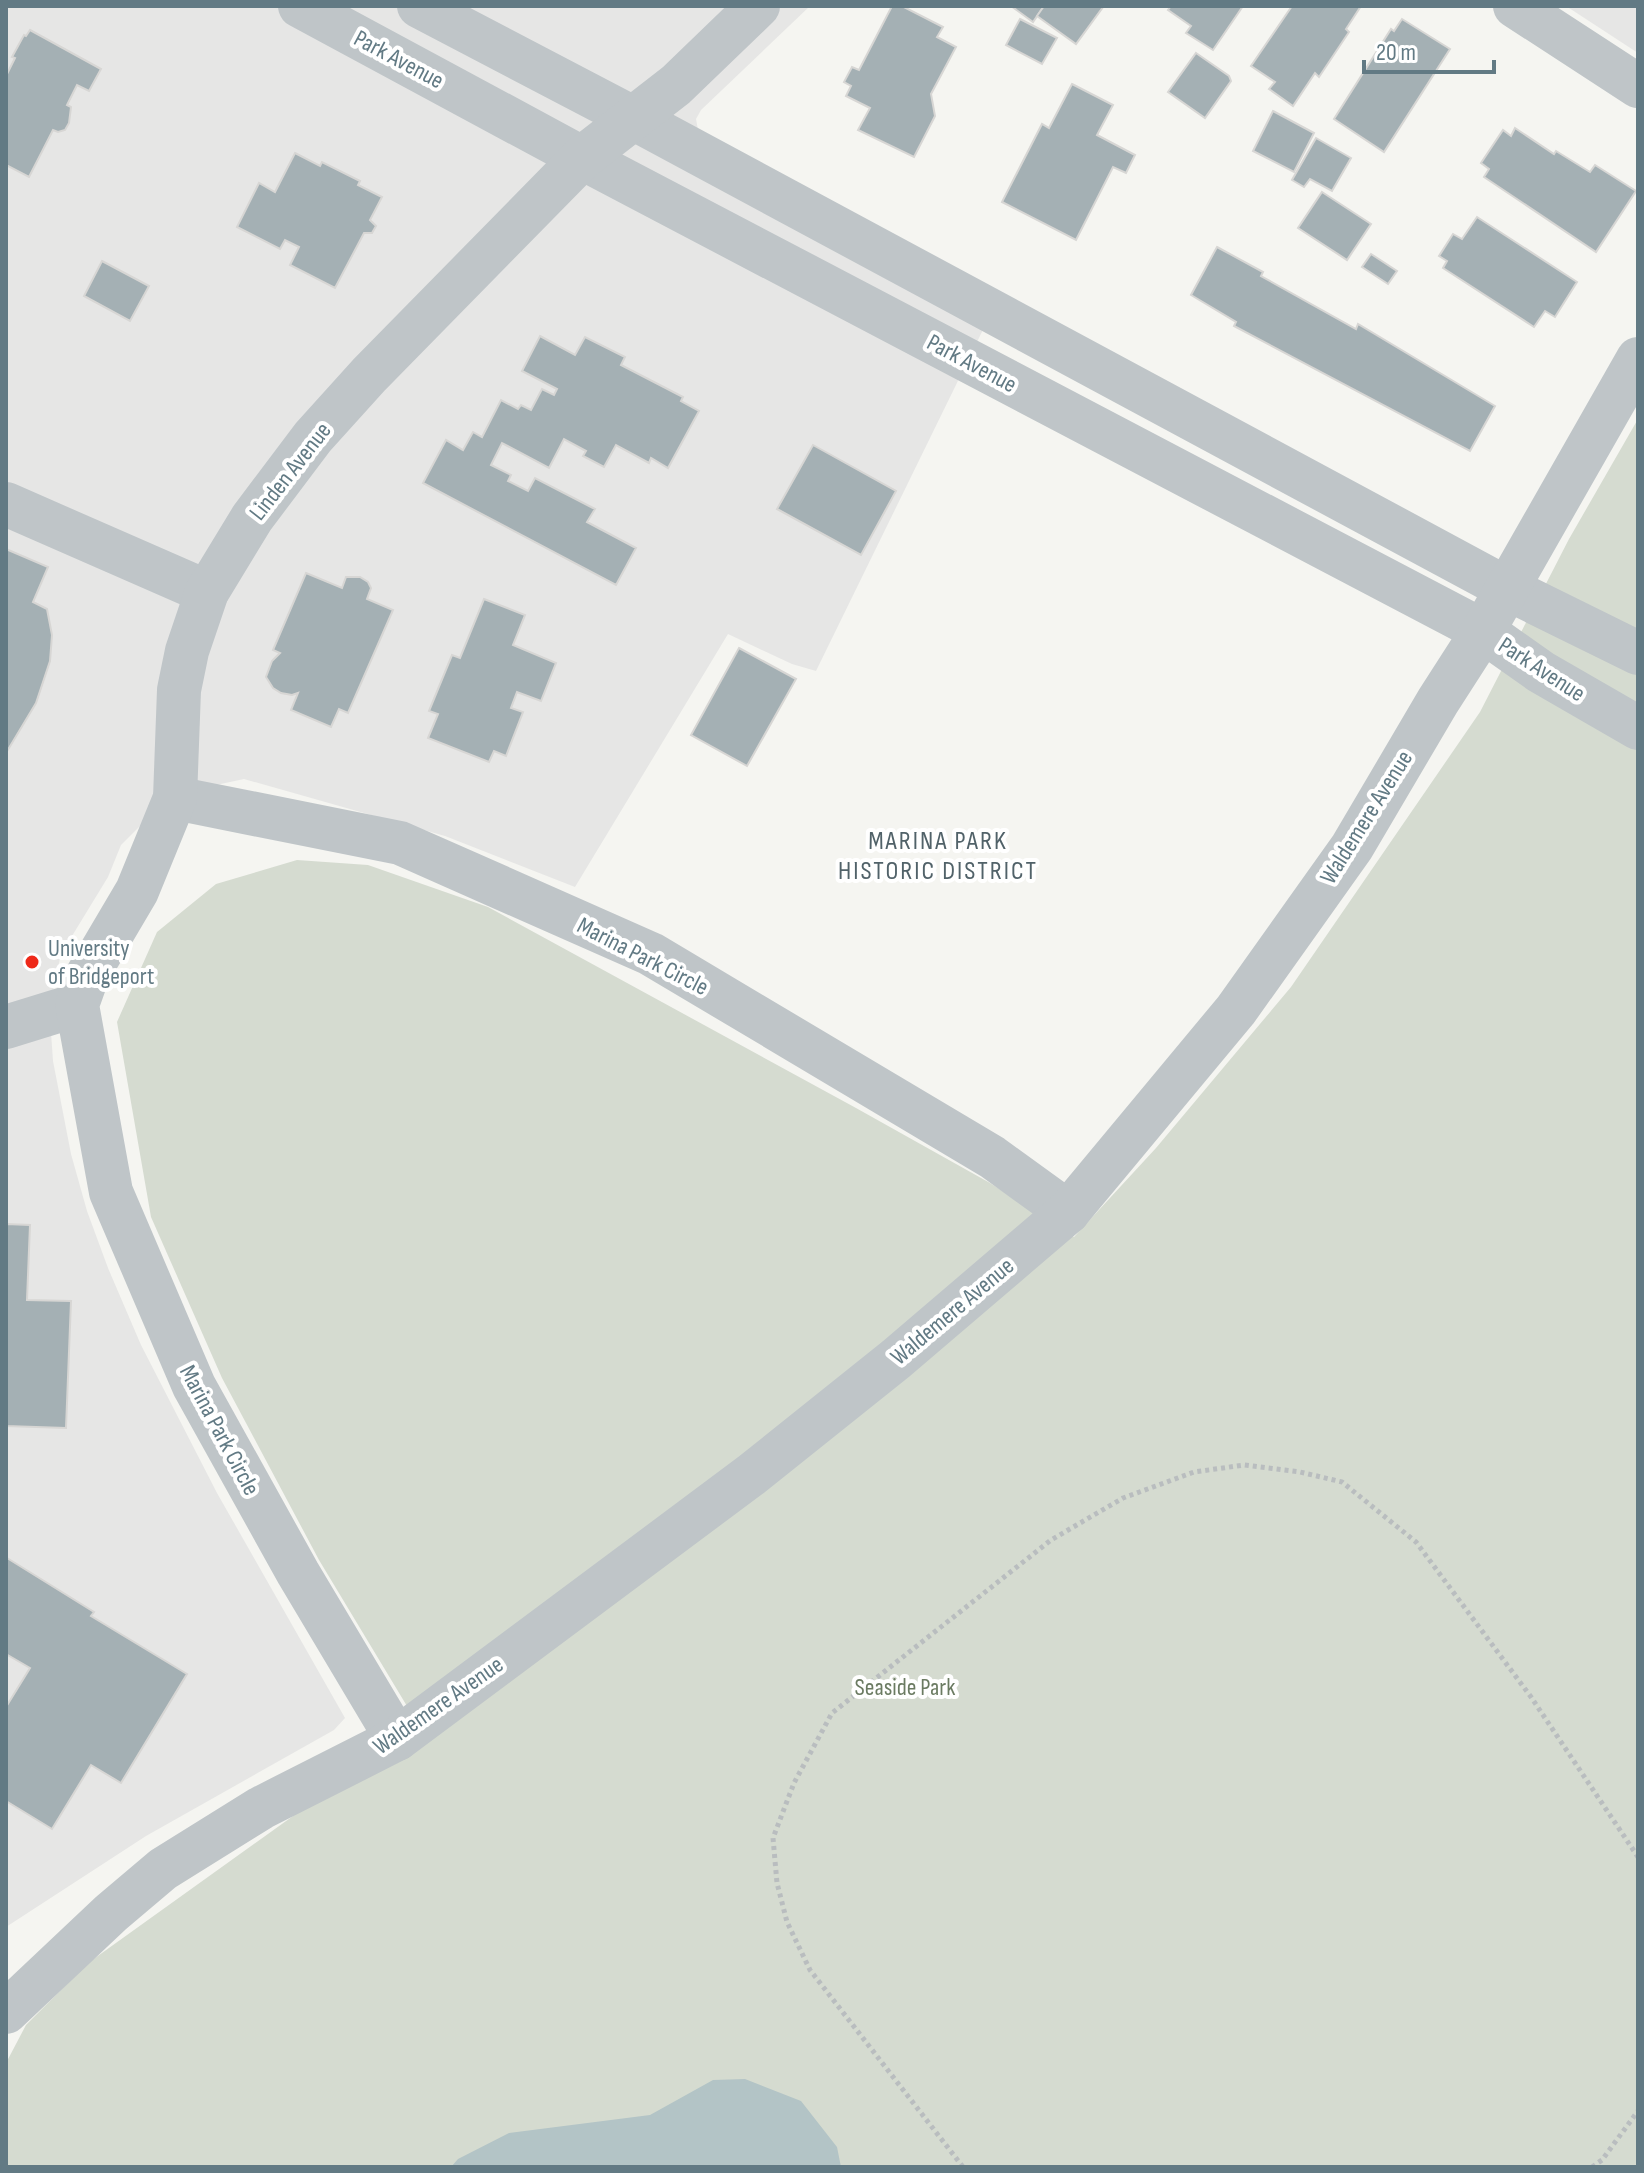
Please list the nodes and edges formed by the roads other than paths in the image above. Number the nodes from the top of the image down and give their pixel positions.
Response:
1 (300, 6) edge
2 (419, 6) edge
3 (758, 6) edge
4 (1515, 6) edge
5 (1638, 86) edge
6 (633, 118) junction
7 (582, 158) junction
8 (1638, 359) edge
9 (6, 504) edge
10 (1506, 588) junction
11 (207, 592) junction
12 (1483, 631) junction
13 (1638, 653) edge
14 (1638, 728) edge
15 (175, 798) junction
16 (77, 1005) junction
17 (6, 1027) edge
18 (1068, 1212) junction
19 (397, 1739) junction
20 (6, 2012) edge

1 - 7 street, Park Avenue
2 - 6 street
3 - 6 street, Linden Avenue
4 - 5 street
6 - 7 street, Linden Avenue
6 - 10 street
7 - 11 street, Linden Avenue
7 - 12 street, Park Avenue
8 - 10 street, Waldemere Avenue
9 - 11 street
10 - 12 street, Waldemere Avenue
10 - 13 street
11 - 15 street, Linden Avenue
12 - 14 street, Park Avenue
12 - 18 street, Waldemere Avenue
15 - 16 street, Linden Avenue
15 - 18 street, Marina Park Circle
16 - 17 street
16 - 19 street, Marina Park Circle
18 - 19 street, Waldemere Avenue
19 - 20 street, Waldemere Avenue

